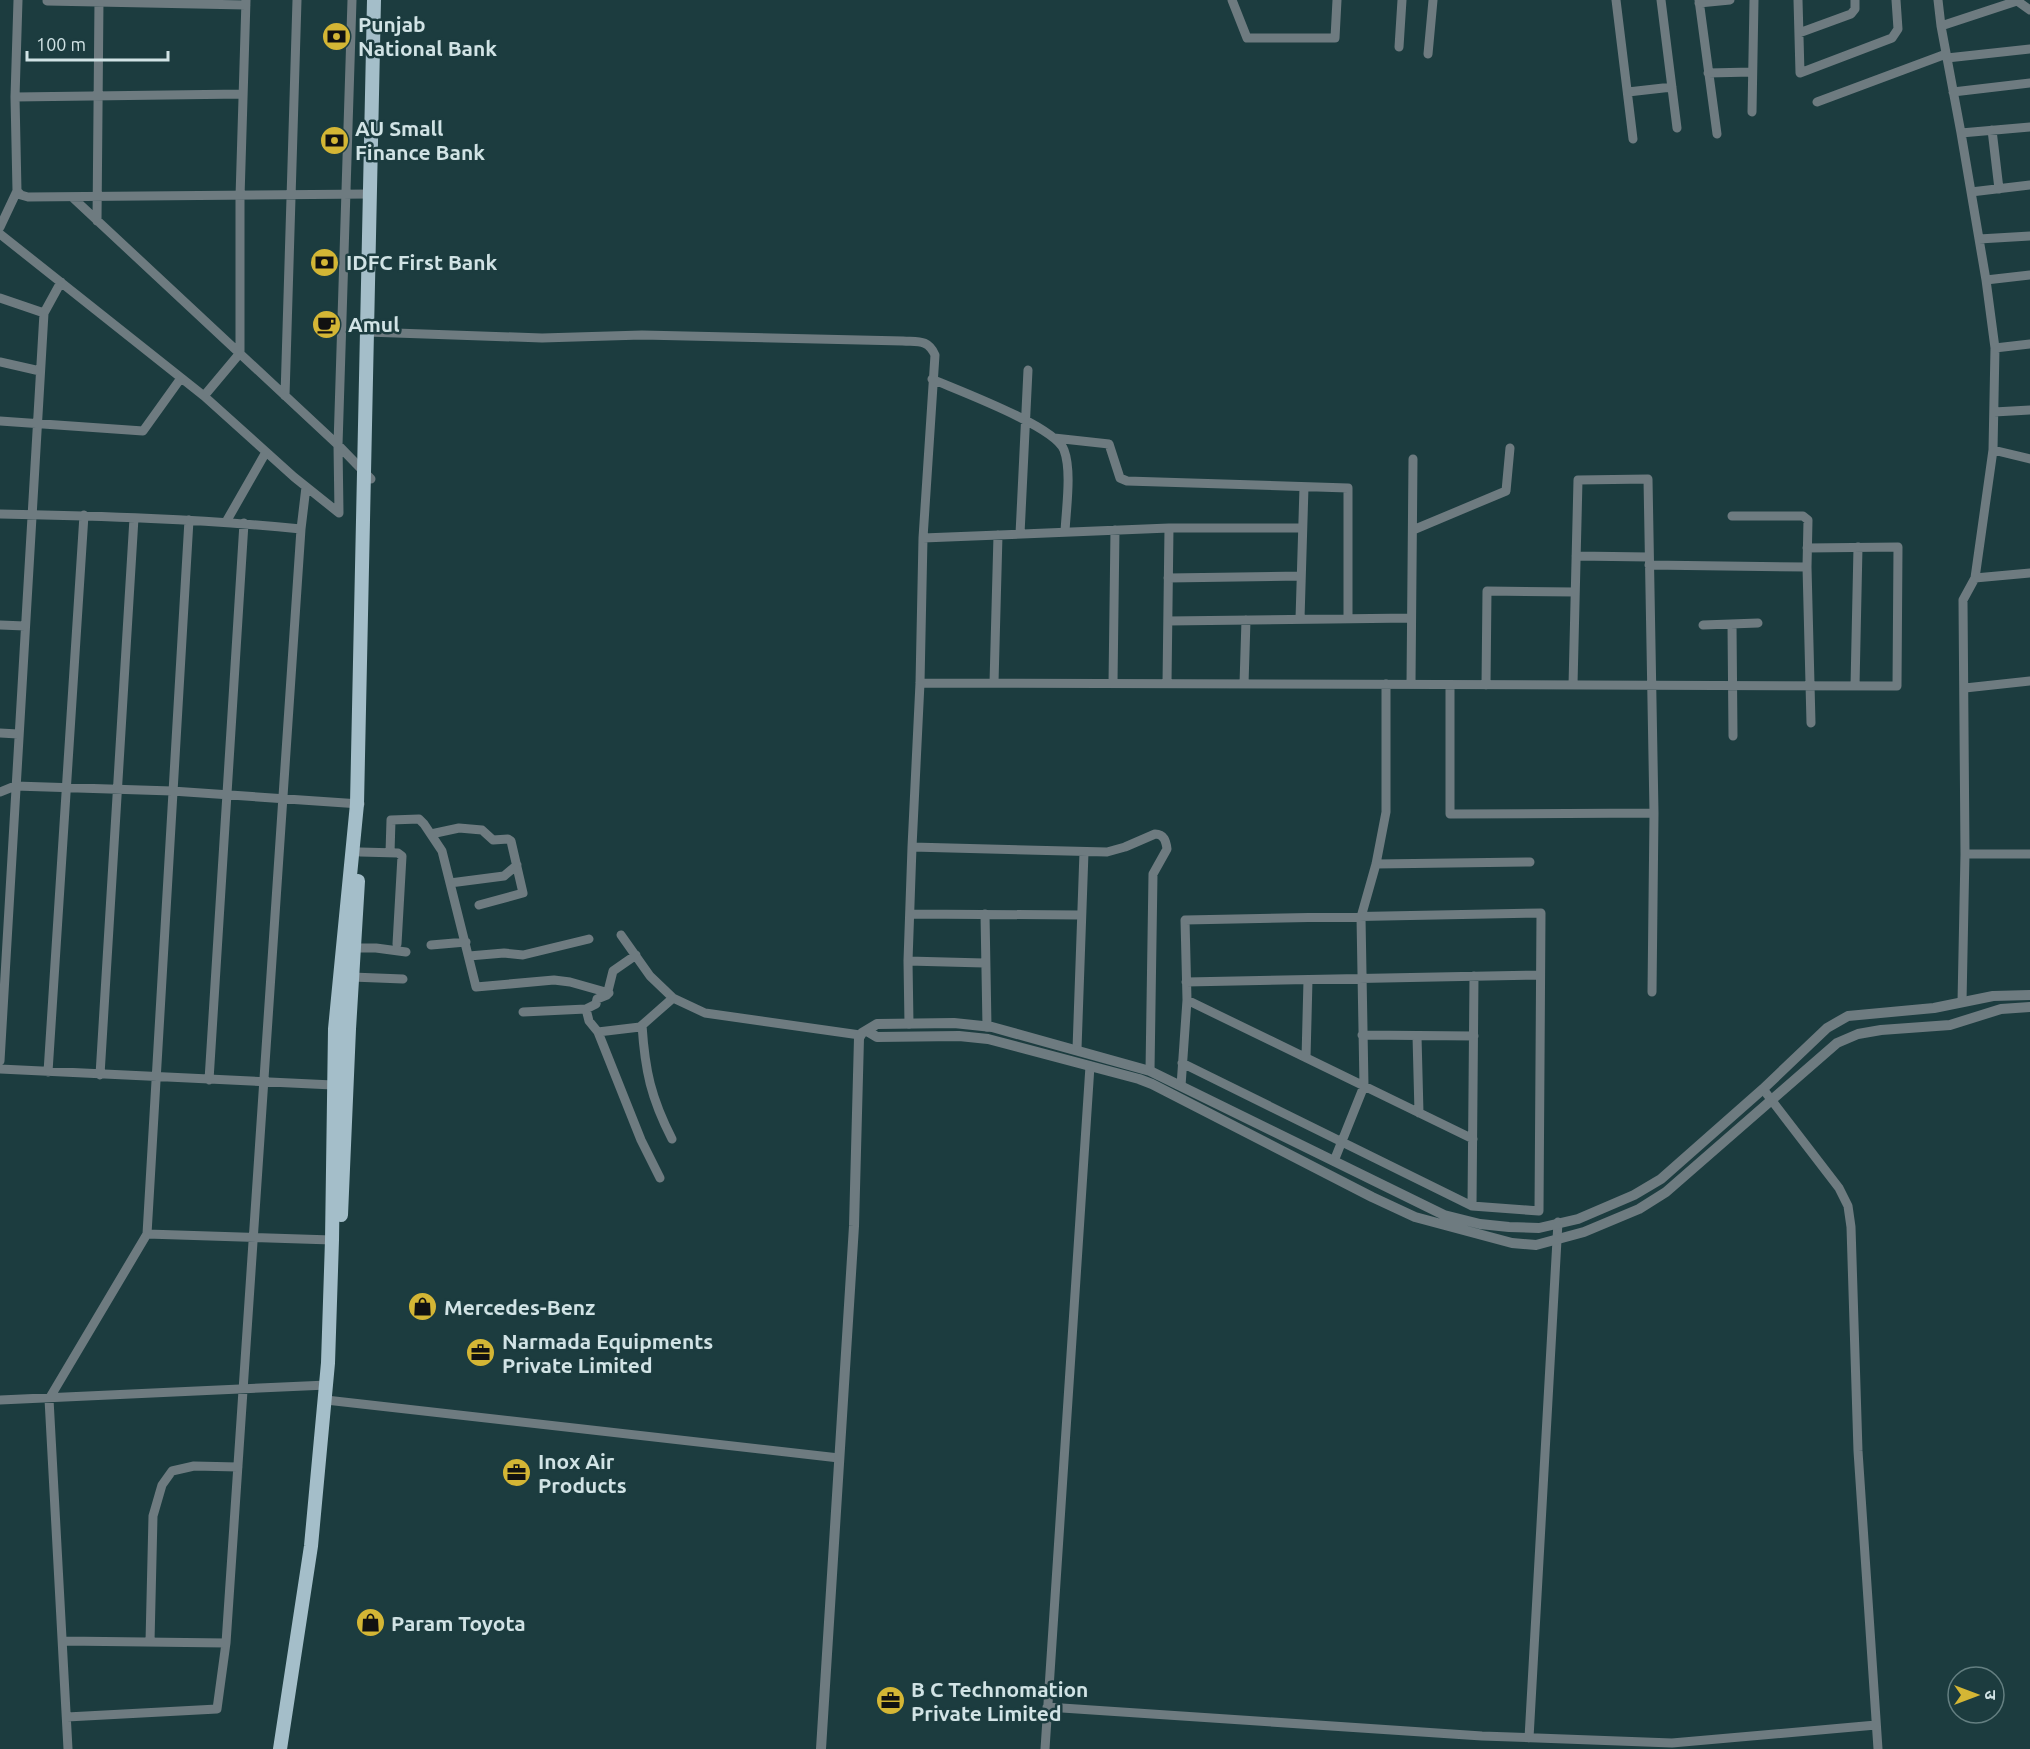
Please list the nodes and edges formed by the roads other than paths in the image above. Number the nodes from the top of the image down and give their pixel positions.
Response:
1 (18, 0) edge
2 (297, 0) edge
3 (352, 0) edge
4 (374, 0) edge
5 (380, 0) edge
6 (1232, 0) edge
7 (1337, 0) edge
8 (1402, 0) edge
9 (1433, 0) edge
10 (1616, 0) edge
11 (1661, 0) edge
12 (1730, 0) edge
13 (1754, 0) edge
14 (1798, 0) edge
15 (1855, 0) edge
16 (1896, 0) edge
17 (1938, 0) edge
18 (2017, 0) edge
19 (47, 1) edge
20 (99, 1) edge
21 (1699, 1) edge
22 (181, 2) edge
23 (246, 3) edge
24 (2030, 10) edge
25 (1941, 26) junction
26 (1799, 33) junction
27 (1399, 47) dead end
28 (2030, 49) edge
29 (1428, 54) dead end
30 (1946, 56) junction
31 (1752, 72) junction
32 (1708, 73) junction
33 (2030, 82) edge
34 (1672, 87) junction
35 (1628, 92) junction
36 (1953, 92) junction
37 (243, 94) junction
38 (98, 96) junction
39 (15, 97) junction
40 (1816, 102) dead end
41 (1752, 112) dead end
42 (2030, 127) edge
43 (1677, 128) dead end
44 (1992, 130) junction
45 (1961, 133) junction
46 (1717, 134) dead end
47 (1633, 140) dead end
48 (2030, 185) edge
49 (1999, 189) junction
50 (17, 191) junction
51 (1971, 192) junction
52 (346, 194) junction
53 (370, 194) junction
54 (291, 196) junction
55 (72, 197) junction
56 (98, 197) junction
57 (240, 197) junction
58 (97, 220) junction
59 (0, 227) edge
60 (0, 234) edge
61 (2030, 236) edge
62 (1979, 239) junction
63 (2030, 275) edge
64 (1986, 280) junction
65 (61, 282) junction
66 (0, 298) edge
67 (44, 313) junction
68 (370, 332) junction
69 (2030, 344) edge
70 (1995, 348) junction
71 (240, 353) junction
72 (0, 362) edge
73 (1028, 370) dead end
74 (40, 371) junction
75 (182, 378) junction
76 (932, 379) junction
77 (204, 396) junction
78 (285, 396) junction
79 (2030, 410) edge
80 (1994, 412) junction
81 (1025, 419) junction
82 (0, 421) edge
83 (37, 424) junction
84 (1054, 438) junction
85 (338, 445) junction
86 (1510, 448) dead end
87 (1993, 450) junction
88 (266, 452) junction
89 (1413, 459) dead end
90 (2030, 459) edge
91 (368, 476) junction
92 (1304, 487) junction
93 (306, 488) junction
94 (0, 514) edge
95 (33, 514) junction
96 (84, 515) junction
97 (1732, 516) dead end
98 (134, 518) junction
99 (189, 520) junction
100 (226, 522) junction
101 (244, 523) junction
102 (1169, 528) junction
103 (1302, 528) junction
104 (301, 529) junction
105 (1115, 530) junction
106 (1413, 530) junction
107 (1065, 532) junction
108 (1020, 534) junction
109 (998, 535) junction
110 (923, 538) junction
111 (1858, 547) junction
112 (1808, 548) junction
113 (1576, 556) junction
114 (1649, 561) junction
115 (1807, 567) junction
116 (2030, 573) edge
117 (1301, 576) junction
118 (1168, 578) junction
119 (1975, 578) junction
120 (1575, 592) junction
121 (1411, 618) junction
122 (1348, 619) junction
123 (1246, 620) junction
124 (1300, 620) junction
125 (1168, 621) junction
126 (1758, 623) dead end
127 (1732, 624) junction
128 (0, 625) edge
129 (1703, 625) dead end
130 (25, 626) junction
131 (2030, 681) edge
132 (920, 683) junction
133 (994, 683) junction
134 (1113, 683) junction
135 (1167, 684) junction
136 (1244, 684) junction
137 (1386, 684) junction
138 (1411, 684) junction
139 (1450, 685) junction
140 (1486, 685) junction
141 (1573, 685) junction
142 (1652, 685) junction
143 (1732, 686) junction
144 (1810, 686) junction
145 (1855, 686) junction
146 (1965, 688) junction
147 (1811, 723) dead end
148 (0, 733) edge
149 (18, 734) junction
150 (1732, 736) dead end
151 (15, 786) junction
152 (66, 788) junction
153 (117, 790) junction
154 (172, 791) junction
155 (0, 792) edge
156 (226, 796) junction
157 (283, 800) junction
158 (360, 804) junction
159 (1654, 813) junction
160 (431, 834) junction
161 (912, 847) junction
162 (360, 852) junction
163 (1084, 852) junction
164 (390, 853) junction
165 (1965, 854) junction
166 (2030, 855) edge
167 (1530, 862) dead end
168 (1376, 864) junction
169 (517, 865) junction
170 (450, 882) junction
171 (479, 905) dead end
172 (4, 906) edge
173 (910, 914) junction
174 (985, 914) junction
175 (1081, 915) junction
176 (1361, 917) junction
177 (621, 935) dead end
178 (589, 939) dead end
179 (466, 942) junction
180 (397, 944) dead end
181 (431, 945) dead end
182 (354, 948) junction
183 (406, 952) dead end
184 (636, 955) junction
185 (469, 956) junction
186 (908, 961) junction
187 (984, 963) junction
188 (1540, 975) junction
189 (1474, 976) junction
190 (352, 977) junction
191 (1362, 978) junction
192 (403, 979) dead end
193 (1308, 980) junction
194 (1186, 982) junction
195 (1652, 992) dead end
196 (609, 993) junction
197 (2030, 995) edge
198 (673, 998) junction
199 (1187, 1000) junction
200 (1962, 1002) junction
201 (2030, 1007) edge
202 (586, 1009) junction
203 (523, 1012) dead end
204 (1, 1016) edge
205 (909, 1024) junction
206 (642, 1025) junction
207 (987, 1027) junction
208 (598, 1032) junction
209 (863, 1033) junction
210 (1362, 1035) junction
211 (1417, 1036) junction
212 (1474, 1036) junction
213 (1077, 1049) junction
214 (1306, 1058) junction
215 (0, 1061) edge
216 (1182, 1063) junction
217 (1090, 1066) junction
218 (0, 1069) edge
219 (1150, 1071) junction
220 (48, 1072) junction
221 (100, 1075) junction
222 (157, 1078) junction
223 (209, 1080) junction
224 (264, 1083) junction
225 (333, 1085) junction
226 (1181, 1086) junction
227 (1364, 1086) junction
228 (1763, 1089) junction
229 (1773, 1100) junction
230 (1419, 1113) junction
231 (672, 1139) dead end
232 (1473, 1139) junction
233 (1342, 1141) junction
234 (1334, 1161) junction
235 (660, 1178) dead end
236 (1472, 1206) junction
237 (1558, 1222) junction
238 (147, 1234) junction
239 (253, 1238) junction
240 (332, 1240) junction
241 (1557, 1240) junction
242 (327, 1385) junction
243 (243, 1388) junction
244 (49, 1399) junction
245 (0, 1400) edge
246 (330, 1400) junction
247 (839, 1458) junction
248 (238, 1467) junction
249 (64, 1641) junction
250 (150, 1642) junction
251 (226, 1642) junction
252 (1047, 1707) junction
253 (67, 1717) junction
254 (1876, 1725) junction
255 (1530, 1738) junction
256 (68, 1749) edge
257 (280, 1749) edge
258 (286, 1749) edge
259 (821, 1749) edge
260 (1045, 1749) edge
261 (1878, 1749) edge

1 - 39 street
2 - 54 street
3 - 52 street
4 - 53 main road
5 - 68 main road
6 - 7 street
8 - 27 street
9 - 29 street
10 - 35 street
11 - 34 street
12 - 21 street
13 - 31 street
14 - 26 street
15 - 26 street
16 - 26 street
17 - 25 street
18 - 24 street
18 - 25 street
19 - 20 street
20 - 22 street
20 - 38 street
21 - 32 street
22 - 23 street
23 - 37 street
25 - 30 street
28 - 30 street
30 - 36 street
30 - 40 street
31 - 32 street
31 - 41 street
32 - 46 street
33 - 36 street
34 - 35 street
34 - 43 street
35 - 47 street
36 - 45 street
37 - 38 street
37 - 57 street
38 - 39 street
38 - 56 street
39 - 50 street
42 - 44 street
44 - 45 street
44 - 49 street
45 - 51 street
48 - 49 street
49 - 51 street
50 - 55 street
50 - 59 street
51 - 62 street
52 - 53 street
52 - 54 street
52 - 85 street
53 - 68 main road
54 - 57 street
54 - 78 street
55 - 56 street
55 - 58 street
56 - 57 street
56 - 58 street
57 - 71 street
58 - 71 street
60 - 65 street
61 - 62 street
62 - 64 street
63 - 64 street
64 - 70 street
65 - 67 street
65 - 75 street
66 - 67 street
67 - 74 street
68 - 76 street
68 - 91 main road
69 - 70 street
70 - 80 street
71 - 77 street
71 - 78 street
72 - 74 street
73 - 81 street
74 - 83 street
75 - 77 street
75 - 83 street
76 - 81 street
76 - 110 street
77 - 88 street
78 - 85 street
79 - 80 street
80 - 87 street
81 - 84 street
81 - 108 street
82 - 83 street
83 - 95 street
84 - 92 street
84 - 107 street
85 - 91 street
85 - 93 street
86 - 106 street
87 - 90 street
87 - 119 street
88 - 93 street
88 - 100 street
89 - 106 street
91 - 158 main road
92 - 103 street
92 - 122 street
93 - 104 street
94 - 95 street
95 - 96 street
95 - 130 street
96 - 98 street
96 - 152 street
97 - 112 street
98 - 99 street
98 - 153 street
99 - 100 street
99 - 154 street
100 - 101 street
101 - 104 street
101 - 156 street
102 - 103 street
102 - 105 street
102 - 118 street
103 - 117 street
104 - 157 street
105 - 107 street
105 - 134 street
106 - 121 street
107 - 108 street
108 - 109 street
109 - 110 street
109 - 133 street
110 - 132 street
111 - 112 street
111 - 145 street
111 - 145 street
112 - 115 street
113 - 114 street
113 - 114 street
113 - 120 street
114 - 115 street
114 - 142 street
115 - 144 street
116 - 119 street
117 - 118 street
117 - 124 street
118 - 125 street
119 - 146 street
120 - 140 street
120 - 141 street
121 - 122 street
121 - 138 street
122 - 124 street
123 - 124 street
123 - 125 street
123 - 136 street
125 - 135 street
126 - 127 street
127 - 129 street
127 - 143 street
128 - 130 street
130 - 149 street
131 - 146 street
132 - 133 street
132 - 161 street
133 - 134 street
134 - 135 street
135 - 136 street
136 - 137 street
137 - 138 street
137 - 168 street
138 - 139 street
139 - 140 street
139 - 159 street
140 - 141 street
141 - 142 street
142 - 143 street
142 - 159 street
143 - 144 street
143 - 150 street
144 - 145 street
144 - 147 street
146 - 165 street
148 - 149 street
149 - 151 street
151 - 152 street
151 - 155 street
151 - 172 street
152 - 153 street
152 - 220 street
153 - 154 street
153 - 221 street
154 - 156 street
154 - 222 street
156 - 157 street
156 - 223 street
157 - 158 street
157 - 224 street
158 - 162 main road
158 - 225 main road
159 - 195 street
160 - 164 street
160 - 169 street
160 - 170 street
161 - 163 street
161 - 173 street
162 - 164 street
162 - 182 main road
163 - 175 street
163 - 219 street
164 - 180 street
165 - 166 street
165 - 200 street
167 - 168 street
168 - 176 street
169 - 170 street
169 - 171 street
170 - 179 street
172 - 204 street
173 - 174 street
173 - 186 street
174 - 175 street
174 - 187 street
175 - 213 street
176 - 188 street
176 - 191 street
176 - 194 street
177 - 184 street
178 - 185 street
179 - 181 street
179 - 185 street
182 - 183 street
182 - 190 main road
184 - 196 street
184 - 198 street
185 - 196 street
186 - 187 street
186 - 205 street
187 - 207 street
188 - 189 street
188 - 236 street
189 - 191 street
189 - 212 street
190 - 192 street
190 - 246 main road
191 - 193 street
191 - 210 street
193 - 194 street
193 - 214 street
194 - 199 street
196 - 202 street
197 - 200 street
198 - 206 street
198 - 209 street
199 - 214 street
199 - 216 street
200 - 228 street
201 - 229 street
202 - 203 street
202 - 208 street
204 - 215 street
205 - 207 street
205 - 209 street
206 - 208 street
206 - 231 street
207 - 213 street
208 - 235 street
209 - 217 street
209 - 247 street
210 - 211 street
210 - 227 street
211 - 212 street
211 - 230 street
212 - 232 street
213 - 219 street
214 - 227 street
216 - 226 street
216 - 233 street
217 - 241 street
217 - 252 street
218 - 220 street
219 - 226 street
220 - 221 street
221 - 222 street
222 - 223 street
222 - 238 street
223 - 224 street
224 - 225 street
224 - 239 street
225 - 240 main road
226 - 234 street
227 - 230 street
227 - 233 street
228 - 229 street
228 - 237 street
229 - 241 street
229 - 254 street
230 - 232 street
232 - 236 street
233 - 234 street
233 - 236 street
234 - 237 street
237 - 241 street
238 - 239 street
238 - 244 street
239 - 240 street
239 - 243 street
240 - 242 main road
241 - 255 street
242 - 243 street
242 - 246 main road
243 - 244 street
243 - 248 street
244 - 245 street
244 - 249 street
246 - 247 street
246 - 257 main road
246 - 258 main road
247 - 259 street
248 - 250 street
248 - 251 street
249 - 250 street
249 - 253 street
250 - 251 street
251 - 253 street
252 - 255 street
252 - 260 street
253 - 256 street
254 - 255 street
254 - 261 street

